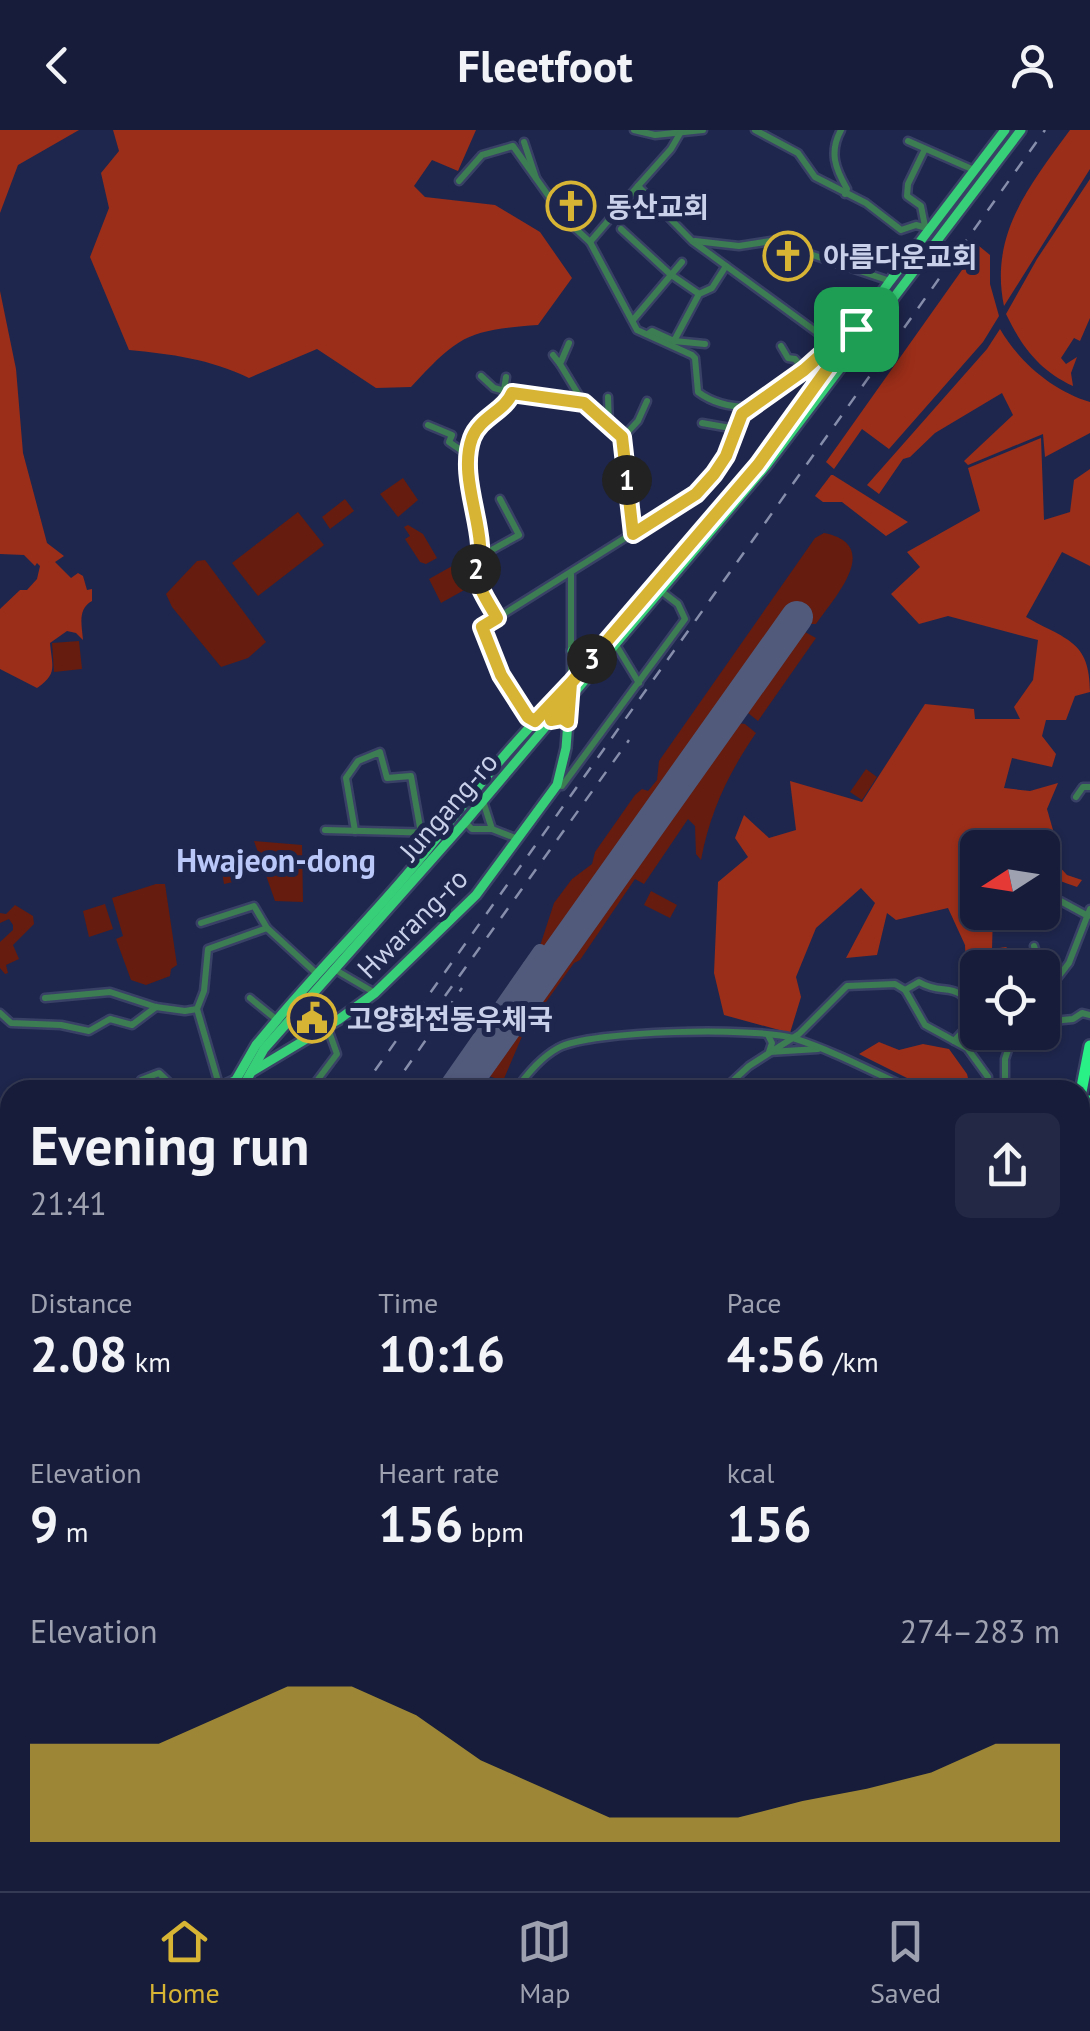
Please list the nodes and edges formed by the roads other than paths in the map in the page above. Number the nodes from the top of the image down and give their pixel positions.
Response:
1 (634, 130) edge
2 (702, 130) edge
3 (841, 130) edge
4 (1005, 130) edge
5 (1021, 130) edge
6 (761, 131) edge
7 (682, 132) edge
8 (908, 141) dead end
9 (524, 142) dead end
10 (924, 151) junction
11 (975, 171) junction
12 (536, 180) junction
13 (460, 181) dead end
14 (638, 186) junction
15 (845, 194) junction
16 (585, 220) dead end
17 (928, 228) junction
18 (578, 229) junction
19 (621, 230) dead end
20 (901, 230) junction
21 (590, 242) junction
22 (692, 242) junction
23 (920, 243) junction
24 (682, 262) dead end
25 (726, 266) junction
26 (670, 274) junction
27 (890, 281) junction
28 (698, 294) junction
29 (633, 320) junction
30 (856, 329) junction
31 (646, 334) junction
32 (674, 341) junction
33 (569, 344) dead end
34 (705, 344) dead end
35 (834, 344) junction
36 (780, 346) dead end
37 (553, 355) dead end
38 (560, 364) junction
39 (804, 370) junction
40 (481, 376) dead end
41 (506, 377) dead end
42 (508, 392) junction
43 (608, 397) dead end
44 (647, 401) dead end
45 (584, 403) junction
46 (750, 407) junction
47 (702, 422) dead end
48 (428, 425) dead end
49 (608, 426) junction
50 (736, 429) junction
51 (622, 437) junction
52 (469, 456) junction
53 (500, 499) dead end
54 (633, 534) junction
55 (480, 557) junction
56 (571, 574) junction
57 (661, 592) junction
58 (497, 618) junction
59 (616, 645) junction
60 (572, 651) junction
61 (592, 658) junction
62 (639, 683) junction
63 (571, 689) junction
64 (551, 720) junction
65 (535, 721) junction
66 (568, 722) junction
67 (557, 784) junction
68 (1090, 787) edge
69 (1076, 797) dead end
70 (483, 801) junction
71 (464, 822) junction
72 (492, 828) junction
73 (326, 830) dead end
74 (355, 830) junction
75 (422, 832) junction
76 (439, 833) junction
77 (518, 839) junction
78 (1060, 902) edge
79 (1089, 912) edge
80 (201, 923) dead end
81 (267, 928) junction
82 (1034, 946) dead end
83 (1035, 950) edge
84 (334, 970) junction
85 (316, 974) junction
86 (1060, 975) edge
87 (905, 990) junction
88 (375, 993) junction
89 (960, 994) edge
90 (45, 998) dead end
91 (250, 998) dead end
92 (156, 1007) junction
93 (198, 1009) junction
94 (0, 1013) edge
95 (1090, 1015) edge
96 (277, 1020) junction
97 (1060, 1020) edge
98 (327, 1026) junction
99 (278, 1034) junction
100 (768, 1034) junction
101 (960, 1035) edge
102 (791, 1038) junction
103 (954, 1041) junction
104 (1090, 1046) edge
105 (289, 1049) junction
106 (823, 1049) junction
107 (1008, 1050) edge
108 (770, 1052) junction
109 (248, 1074) junction
110 (141, 1080) dead end
111 (167, 1080) edge
112 (225, 1080) edge
113 (233, 1080) edge
114 (239, 1080) edge
115 (318, 1080) edge
116 (523, 1080) edge
117 (735, 1080) edge
118 (890, 1080) edge
119 (987, 1080) edge
120 (1005, 1080) edge
121 (1083, 1080) edge

1 - 7 street
2 - 7 street
3 - 15 street
4 - 11 main road, Jungang-ro
5 - 57 main road, Jungang-ro
6 - 15 street
7 - 14 street
8 - 10 street
9 - 12 street
10 - 11 street
10 - 17 street
11 - 17 main road, Jungang-ro
12 - 13 street
12 - 18 street
14 - 21 street
14 - 22 street
15 - 20 street
16 - 18 street
17 - 20 street
17 - 23 main road, Jungang-ro
18 - 21 street
19 - 26 street
20 - 23 street
21 - 29 street
22 - 25 street
22 - 27 street
23 - 27 main road, Jungang-ro
24 - 26 street
25 - 28 street
25 - 35 street
26 - 28 street
26 - 29 street
27 - 30 main road, Jungang-ro
28 - 32 street
29 - 31 street
30 - 35 street
30 - 61 main road, Jungang-ro
31 - 32 street
31 - 46 street
32 - 34 street
33 - 38 street
35 - 39 street
36 - 39 street
37 - 38 street
38 - 45 street
39 - 46 street
40 - 42 street
41 - 42 street
42 - 45 street
42 - 52 street
43 - 49 street
44 - 51 street
45 - 49 street
46 - 50 street
47 - 50 street
48 - 52 street
49 - 51 street
50 - 54 street
51 - 54 street
52 - 55 street
53 - 55 street
54 - 56 street
55 - 58 street
56 - 58 street
56 - 60 street
57 - 59 main road, Jungang-ro
57 - 62 street, Hwarang-ro
58 - 65 street
59 - 62 street
59 - 63 main road, Jungang-ro
60 - 61 main road
60 - 63 street
61 - 63 main road, Jungang-ro
62 - 67 street, Hwarang-ro
63 - 64 main road, Jungang-ro
63 - 65 main road, Jungang-ro
63 - 66 main road, Hwarang-ro
64 - 66 main road
64 - 70 main road, Jungang-ro
65 - 76 main road, Jungang-ro
66 - 67 main road, Hwarang-ro
67 - 77 main road, Hwarang-ro
68 - 69 street
70 - 71 main road, Jungang-ro
70 - 72 street
71 - 72 street, Hwarang-ro
71 - 84 main road, Jungang-ro
72 - 77 street, Hwarang-ro
73 - 74 street
74 - 75 street
74 - 75 street
75 - 76 street
76 - 85 main road, Jungang-ro
77 - 88 main road, Hwarang-ro
78 - 79 street
79 - 86 street
80 - 81 street
81 - 85 street
81 - 93 street
82 - 83 street
84 - 88 street
84 - 99 main road, Jungang-ro
85 - 96 main road, Jungang-ro
87 - 89 street
87 - 102 street
87 - 103 street
88 - 98 main road, Hwarang-ro
90 - 92 street
91 - 96 street
92 - 93 street
92 - 94 street
93 - 112 street
95 - 97 street
96 - 113 main road, Jungang-ro
98 - 105 main road, Hwarang-ro
98 - 115 street
99 - 105 main road
99 - 109 main road, Jungang-ro
100 - 102 street
100 - 108 street
100 - 116 street
101 - 103 street
102 - 106 street
102 - 108 street
103 - 119 street
104 - 121 highway
105 - 109 main road, Hwarang-ro
106 - 108 street
106 - 118 street
107 - 120 street
108 - 117 street
109 - 114 main road, Hwarang-ro
110 - 111 street

